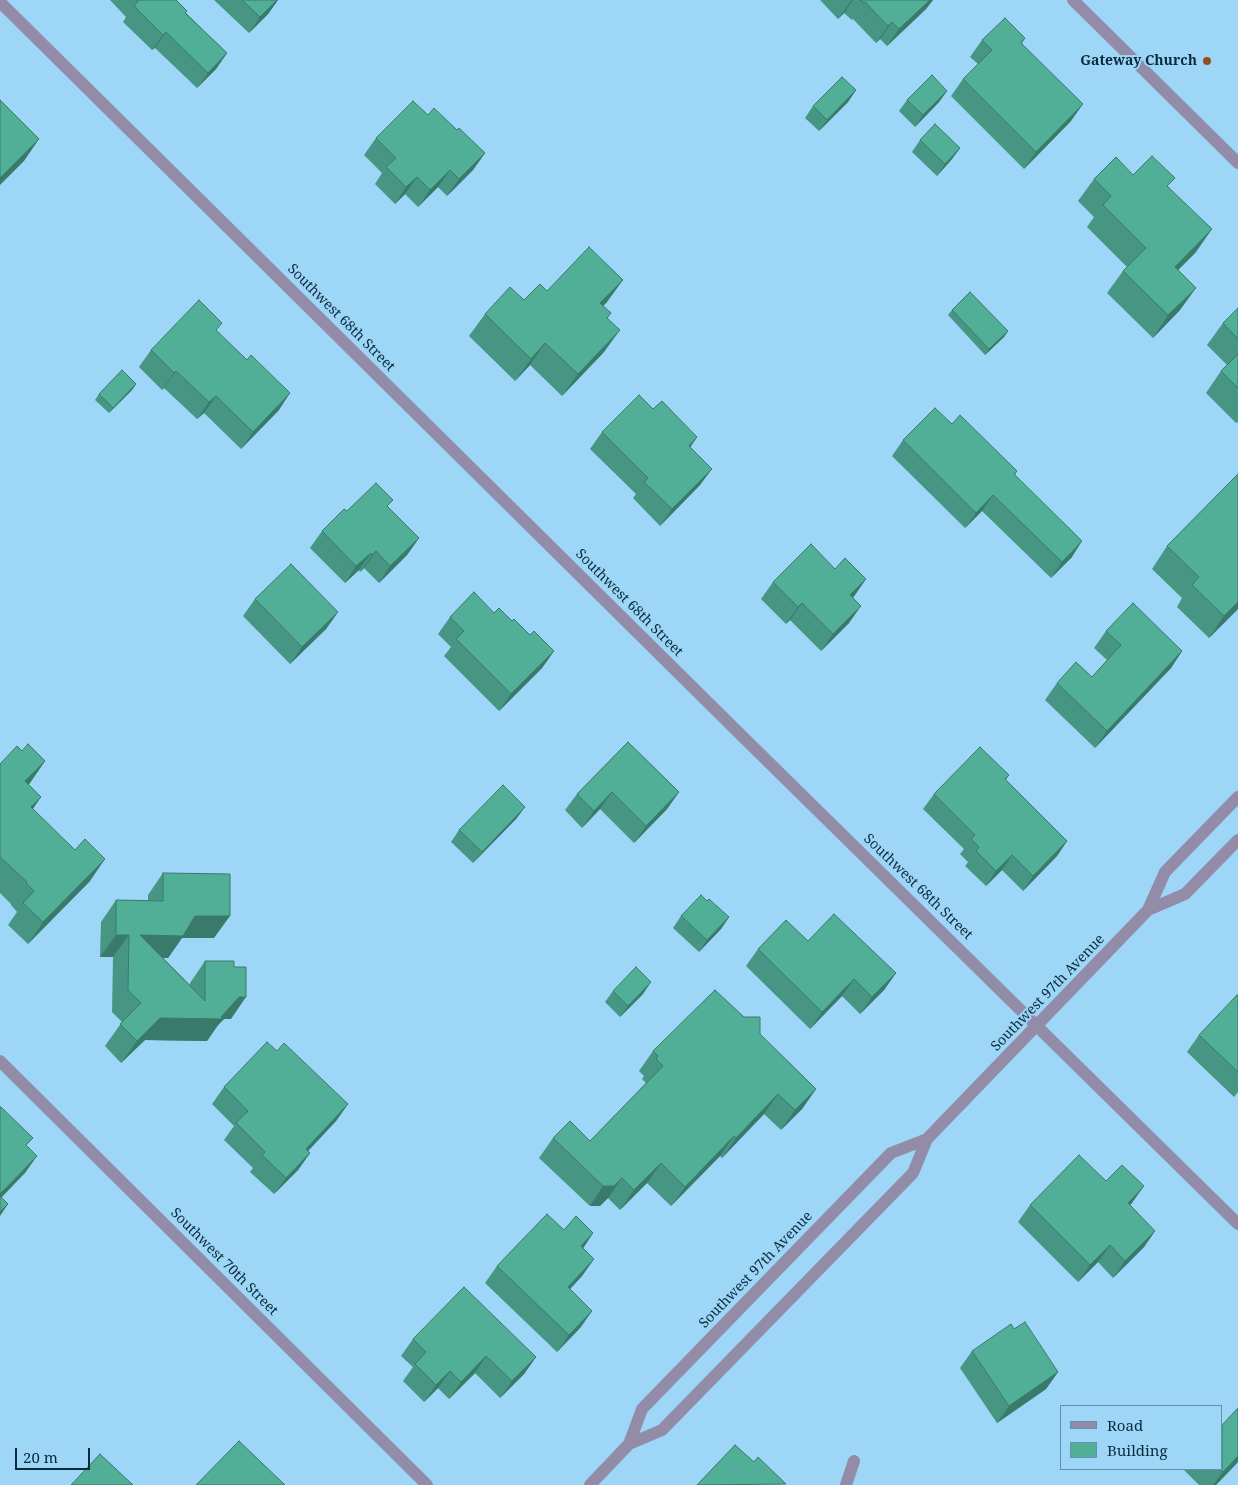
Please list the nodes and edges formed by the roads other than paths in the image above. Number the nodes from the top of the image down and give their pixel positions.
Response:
1 (1073, 0) edge
2 (0, 2) edge
3 (1238, 163) edge
4 (1238, 797) edge
5 (1238, 840) edge
6 (1148, 910) junction
7 (1037, 1026) junction
8 (0, 1060) edge
9 (927, 1140) junction
10 (1238, 1224) edge
11 (629, 1444) junction
12 (854, 1461) dead end
13 (427, 1485) edge
14 (590, 1485) edge
15 (846, 1485) edge

1 - 3 street
2 - 7 street, Southwest 68th Street
4 - 6 street, Southwest 97th Avenue
5 - 6 street, Southwest 97th Avenue
6 - 7 street, Southwest 97th Avenue
7 - 9 street, Southwest 97th Avenue
7 - 10 street, Southwest 68th Street
8 - 13 street, Southwest 70th Street
9 - 11 street, Southwest 97th Avenue
9 - 11 street, Southwest 97th Avenue
11 - 14 street, Southwest 97th Avenue
12 - 15 street

